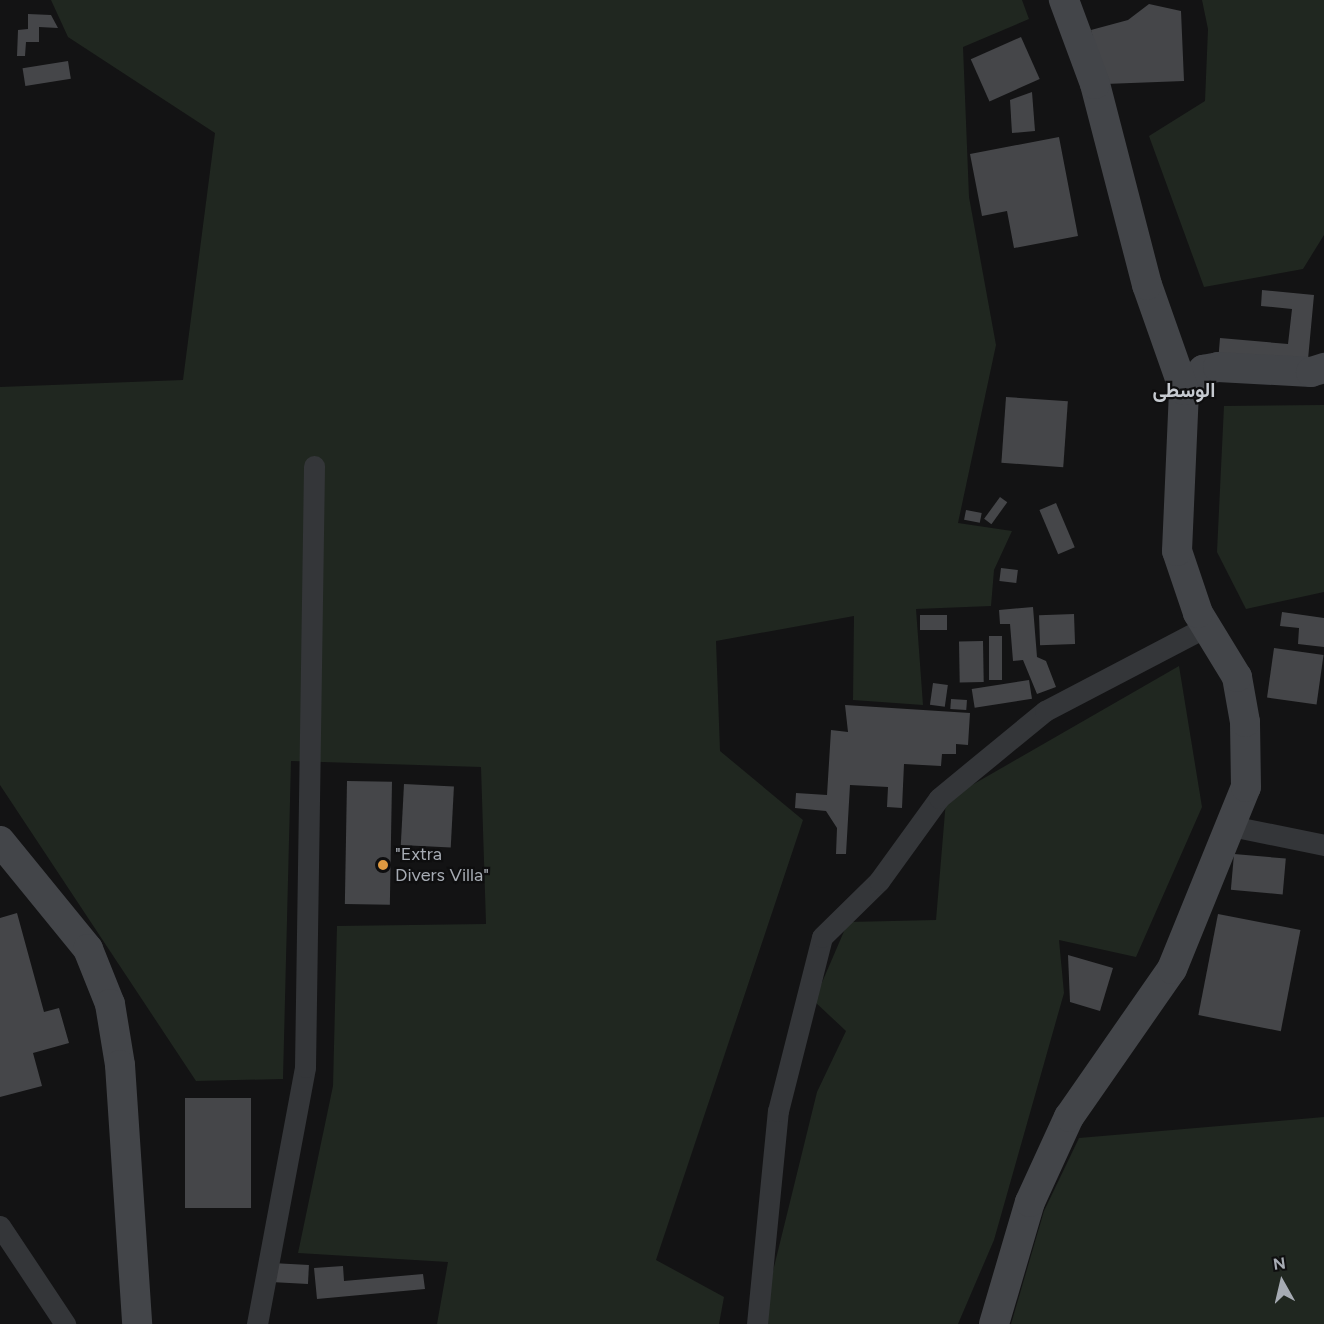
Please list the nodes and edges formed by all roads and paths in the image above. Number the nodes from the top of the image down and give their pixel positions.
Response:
1 (1064, 0) edge
2 (1324, 368) edge
3 (1184, 390) junction
4 (314, 466) dead end
5 (1206, 627) junction
6 (1231, 826) junction
7 (0, 841) edge
8 (1324, 845) edge
9 (0, 1226) edge
10 (65, 1324) edge
11 (137, 1324) edge
12 (257, 1324) edge
13 (757, 1324) edge
14 (994, 1324) edge

1 - 3 street
2 - 3 street
3 - 5 street
4 - 12 street
5 - 6 street
5 - 13 street
6 - 8 street
6 - 14 street
7 - 11 street
9 - 10 street

